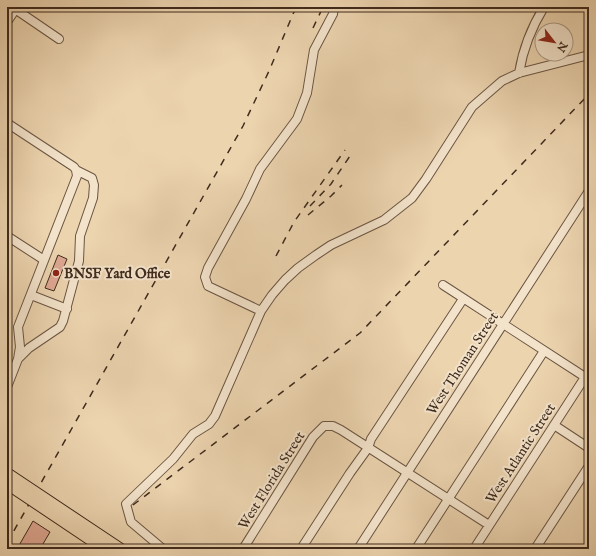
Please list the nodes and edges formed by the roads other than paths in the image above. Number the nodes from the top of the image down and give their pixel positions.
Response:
1 (334, 7) edge
2 (544, 7) edge
3 (11, 13) edge
4 (59, 39) dead end
5 (589, 55) edge
6 (519, 73) junction
7 (7, 123) edge
8 (75, 168) junction
9 (589, 191) edge
10 (7, 236) edge
11 (44, 260) junction
12 (443, 286) dead end
13 (31, 294) junction
14 (463, 299) junction
15 (67, 309) junction
16 (261, 311) junction
17 (502, 324) junction
18 (544, 351) junction
19 (18, 359) junction
20 (587, 374) edge
21 (7, 387) edge
22 (554, 425) junction
23 (368, 448) junction
24 (589, 448) edge
25 (589, 466) edge
26 (407, 472) junction
27 (7, 473) edge
28 (7, 484) edge
29 (449, 499) junction
30 (489, 525) junction
31 (104, 549) edge
32 (121, 549) edge
33 (163, 549) edge
34 (243, 549) edge
35 (301, 549) edge
36 (358, 549) edge
37 (416, 549) edge
38 (474, 549) edge
39 (535, 549) edge

1 - 16 street
2 - 6 street
3 - 4 street
5 - 6 street
6 - 16 street
7 - 8 street
8 - 11 street
8 - 15 street
9 - 17 street, West Thoman Street
10 - 11 street
11 - 13 street
12 - 14 street
13 - 15 street
13 - 19 street
14 - 17 street
14 - 23 street
15 - 19 street
16 - 33 street
17 - 18 street
17 - 26 street, West Thoman Street
18 - 20 street
18 - 29 street
19 - 21 street
20 - 22 street, West Atlantic Street
22 - 24 street
22 - 30 street, West Atlantic Street
23 - 26 street
23 - 34 street, West Florida Street
23 - 35 street
25 - 39 street
26 - 29 street
26 - 36 street, West Thoman Street
27 - 32 main road, bridge
28 - 31 main road, bridge
29 - 30 street
29 - 37 street
30 - 38 street, West Atlantic Street

